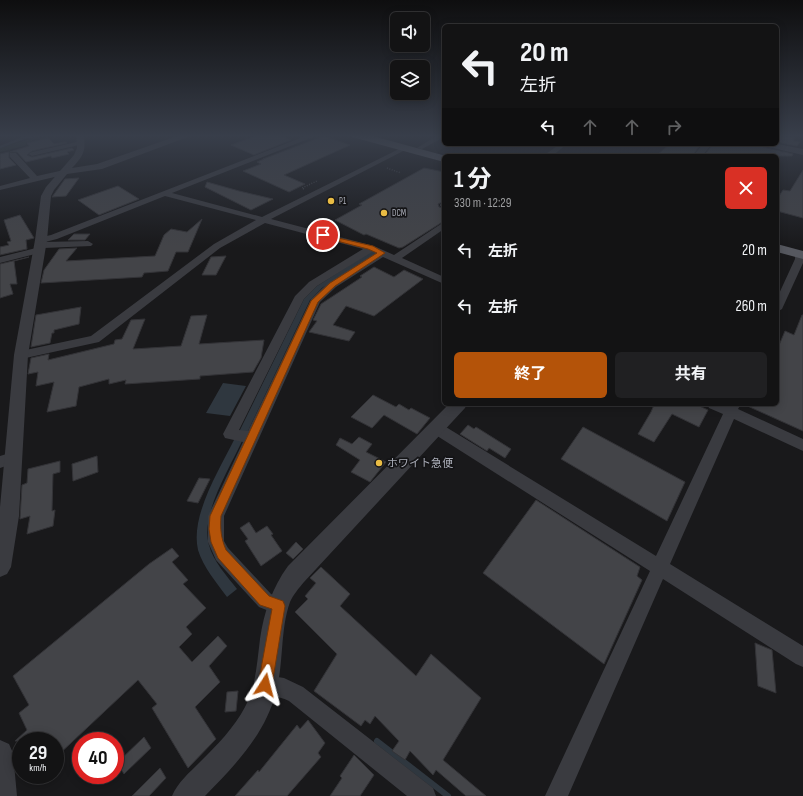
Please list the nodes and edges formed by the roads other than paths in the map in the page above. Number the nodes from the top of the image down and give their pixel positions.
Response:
1 (29, 172) edge
2 (64, 172) joint
3 (221, 172) edge
4 (357, 172) edge
5 (35, 179) junction
6 (0, 188) edge
7 (165, 194) junction
8 (263, 220) junction
9 (442, 226) edge
10 (779, 242) edge
11 (88, 244) dead end
12 (40, 245) junction
13 (779, 248) edge
14 (376, 250) junction
15 (802, 252) edge
16 (395, 259) junction
17 (0, 260) edge
18 (442, 280) edge
19 (779, 305) edge
20 (21, 355) junction
21 (457, 406) edge
22 (732, 408) edge
23 (436, 428) junction
24 (251, 437) junction
25 (803, 445) edge
26 (7, 460) edge
27 (0, 567) edge
28 (660, 567) junction
29 (279, 606) junction
30 (803, 657) edge
31 (265, 685) junction
32 (0, 753) edge
33 (198, 791) edge
34 (3, 796) edge
35 (425, 796) edge
36 (556, 796) edge

1 - 5 street
2 - 5 street
2 - 12 street
3 - 7 street
4 - 8 street
5 - 6 street
7 - 8 street
7 - 12 street
8 - 14 street
8 - 20 street
9 - 16 street
10 - 15 main road
11 - 12 street
12 - 17 street
12 - 20 street
13 - 15 main road
14 - 16 street
14 - 24 street
14 - 24 street
15 - 19 street
16 - 18 street
20 - 26 street
21 - 23 street
22 - 25 street
22 - 28 street
23 - 28 street
23 - 29 street
24 - 29 street
26 - 27 street
28 - 30 street
28 - 36 street
29 - 31 street
31 - 33 street
31 - 35 street
32 - 34 street

